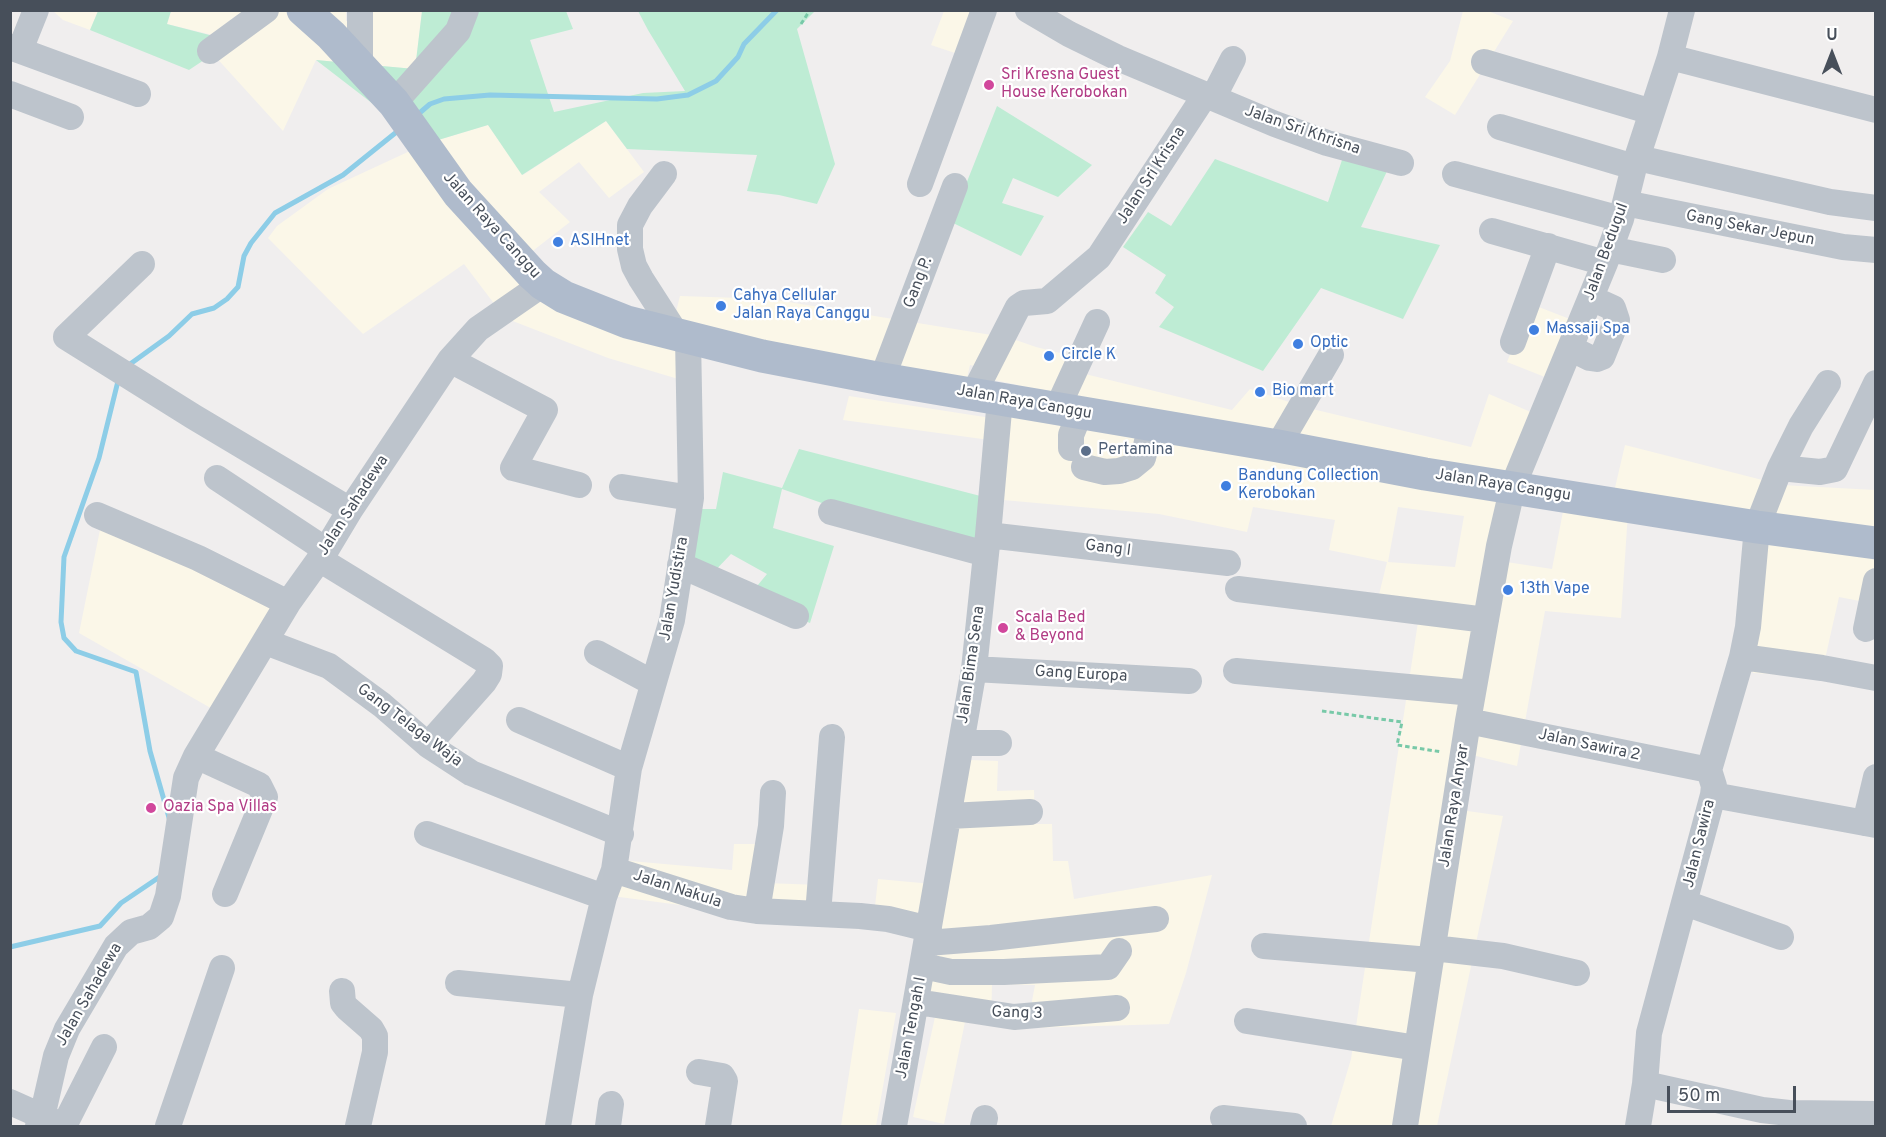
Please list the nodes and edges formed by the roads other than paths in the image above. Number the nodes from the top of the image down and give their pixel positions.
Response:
1 (36, 10) edge
2 (266, 10) edge
3 (303, 10) edge
4 (360, 10) edge
5 (466, 10) edge
6 (984, 10) edge
7 (1028, 10) edge
8 (1682, 10) edge
9 (330, 23) edge
10 (15, 49) edge
11 (210, 51) dead end
12 (1670, 57) junction
13 (1233, 59) dead end
14 (1484, 62) dead end
15 (360, 66) junction
16 (10, 94) edge
17 (138, 94) dead end
18 (1209, 96) junction
19 (394, 103) junction
20 (1875, 110) edge
21 (1652, 112) junction
22 (71, 117) dead end
23 (1500, 127) dead end
24 (1401, 163) dead end
25 (1636, 163) junction
26 (664, 174) dead end
27 (1455, 174) dead end
28 (920, 184) dead end
29 (955, 186) dead end
30 (1875, 208) edge
31 (1623, 211) junction
32 (1492, 231) dead end
33 (1548, 246) junction
34 (1875, 250) edge
35 (1608, 256) junction
36 (1663, 260) dead end
37 (142, 264) dead end
38 (543, 284) junction
39 (1097, 322) dead end
40 (683, 337) junction
41 (1513, 342) dead end
42 (1331, 355) dead end
43 (450, 360) junction
44 (882, 379) junction
45 (1828, 383) dead end
46 (1875, 383) edge
47 (987, 396) junction
48 (1068, 411) junction
49 (1151, 425) junction
50 (1278, 446) junction
51 (1780, 468) junction
52 (217, 478) dead end
53 (579, 485) dead end
54 (1513, 486) junction
55 (622, 487) dead end
56 (691, 498) junction
57 (350, 510) junction
58 (831, 512) dead end
59 (97, 515) dead end
60 (1757, 527) junction
61 (1875, 543) edge
62 (987, 544) junction
63 (323, 554) junction
64 (1228, 563) dead end
65 (680, 565) junction
66 (1875, 581) edge
67 (1238, 589) dead end
68 (288, 603) junction
69 (796, 616) dead end
70 (1486, 620) junction
71 (1866, 629) dead end
72 (266, 642) junction
73 (597, 653) dead end
74 (1742, 657) junction
75 (974, 669) junction
76 (1236, 671) dead end
77 (1875, 678) edge
78 (1189, 681) dead end
79 (653, 683) junction
80 (1473, 693) junction
81 (519, 720) dead end
82 (1468, 721) junction
83 (832, 737) dead end
84 (961, 743) junction
85 (999, 743) dead end
86 (428, 745) junction
87 (196, 756) junction
88 (629, 768) junction
89 (1875, 777) edge
90 (1711, 783) junction
91 (773, 793) dead end
92 (1030, 812) dead end
93 (949, 816) junction
94 (1870, 824) edge
95 (427, 834) dead end
96 (621, 834) junction
97 (614, 870) junction
98 (225, 894) dead end
99 (604, 897) junction
100 (1685, 903) junction
101 (757, 911) junction
102 (818, 914) junction
103 (1156, 919) dead end
104 (1781, 937) dead end
105 (926, 946) junction
106 (1264, 946) dead end
107 (1119, 951) dead end
108 (1432, 954) junction
109 (222, 968) dead end
110 (1577, 973) dead end
111 (458, 984) dead end
112 (342, 991) dead end
113 (580, 995) junction
114 (917, 1002) junction
115 (1117, 1008) dead end
116 (1247, 1021) dead end
117 (104, 1047) dead end
118 (1417, 1048) junction
119 (699, 1072) dead end
120 (1645, 1084) junction
121 (10, 1102) edge
122 (1875, 1114) edge
123 (1223, 1118) dead end
124 (52, 1124) edge
125 (168, 1126) edge
126 (358, 1126) edge
127 (558, 1126) edge
128 (718, 1126) edge
129 (894, 1126) edge
130 (1294, 1126) edge
131 (1405, 1126) edge
132 (1638, 1126) edge

1 - 10 street
2 - 11 street
3 - 9 main road, Jalan Raya Canggu
4 - 15 street
5 - 19 street
6 - 28 street
7 - 18 street
8 - 12 street, Jalan Bedugul
9 - 15 main road, Jalan Raya Canggu
10 - 17 street
12 - 20 street
12 - 21 street, Jalan Bedugul
13 - 18 street
14 - 21 street
15 - 19 main road, Jalan Raya Canggu
16 - 22 street
18 - 24 street, Jalan Sri Khrisna
18 - 47 street, Jalan Sri Krisna
19 - 38 main road, Jalan Raya Canggu
21 - 25 street, Jalan Bedugul
23 - 25 street
25 - 30 street
25 - 31 street, Jalan Bedugul
26 - 40 street
27 - 31 street
29 - 44 street, Gang P.
31 - 34 street, Gang Sekar Jepun
31 - 35 street, Jalan Bedugul
32 - 33 street
33 - 35 street
33 - 41 street
35 - 36 street
35 - 54 street, Jalan Bedugul
37 - 57 street
38 - 40 main road, Jalan Raya Canggu
38 - 43 street, Jalan Sahadewa
39 - 48 street
40 - 44 main road, Jalan Raya Canggu
40 - 56 street, Jalan Yudistira
42 - 50 street
43 - 53 street
43 - 57 street, Jalan Sahadewa
44 - 47 main road, Jalan Raya Canggu
45 - 51 street, Jalan Sawira
46 - 51 street
47 - 48 main road, Jalan Raya Canggu
47 - 62 street, Jalan Bima Sena
48 - 49 main road, Jalan Raya Canggu
48 - 49 street
49 - 50 main road, Jalan Raya Canggu
50 - 54 main road, Jalan Raya Canggu
51 - 60 street, Jalan Sawira
52 - 63 street
54 - 60 main road, Jalan Raya Canggu
54 - 70 street, Jalan Raya Anyar
55 - 56 street
56 - 65 street, Jalan Yudistira
57 - 63 street, Jalan Sahadewa
58 - 62 street, Gang I
59 - 68 street
60 - 61 main road, Jalan Raya Canggu
60 - 74 street, Jalan Sawira
62 - 64 street, Gang I
62 - 75 street, Jalan Bima Sena
63 - 68 street, Jalan Sahadewa
63 - 86 street
65 - 69 street
65 - 79 street, Jalan Yudistira
66 - 71 street
67 - 70 street
68 - 72 street, Jalan Sahadewa
70 - 80 street, Jalan Raya Anyar
72 - 86 street, Gang Telaga Waja
72 - 87 street, Jalan Sahadewa
73 - 79 street
74 - 77 street
74 - 90 street, Jalan Sawira
75 - 78 street, Gang Europa
75 - 84 street, Jalan Bima Sena
76 - 80 street
79 - 88 street, Jalan Yudistira
80 - 82 street, Jalan Raya Anyar
81 - 88 street
82 - 90 street, Jalan Sawira 2
82 - 108 street, Jalan Raya Anyar
83 - 102 street
84 - 85 street
84 - 93 street, Jalan Bima Sena
86 - 96 street, Gang Telaga Waja
87 - 98 street
87 - 124 street, Jalan Sahadewa
88 - 96 street, Jalan Yudistira
89 - 94 street
90 - 94 street, Jalan Sawira 2
90 - 100 street, Jalan Sawira
91 - 101 street
92 - 93 street
93 - 105 street, Jalan Bima Sena
95 - 99 street
96 - 97 street, Jalan Yudistira
97 - 99 street, Jalan Nakula
97 - 101 street, Jalan Nakula
99 - 113 street, Jalan Nakula
100 - 104 street
100 - 120 street, Jalan Sawira
101 - 102 street, Jalan Nakula
102 - 105 street, Jalan Nakula
103 - 105 street
105 - 107 street, Jalan Nakula
105 - 114 street, Jalan Tengah I
106 - 108 street
108 - 110 street
108 - 118 street, Jalan Raya Anyar
109 - 125 street
111 - 113 street
112 - 126 street
113 - 127 street, Jalan Nakula
114 - 115 street, Gang 3
114 - 129 street, Jalan Tengah I
116 - 118 street
117 - 124 street
118 - 131 street, Jalan Raya Anyar
119 - 128 street
120 - 122 street
120 - 132 street, Jalan Sawira
121 - 124 street
123 - 130 street

